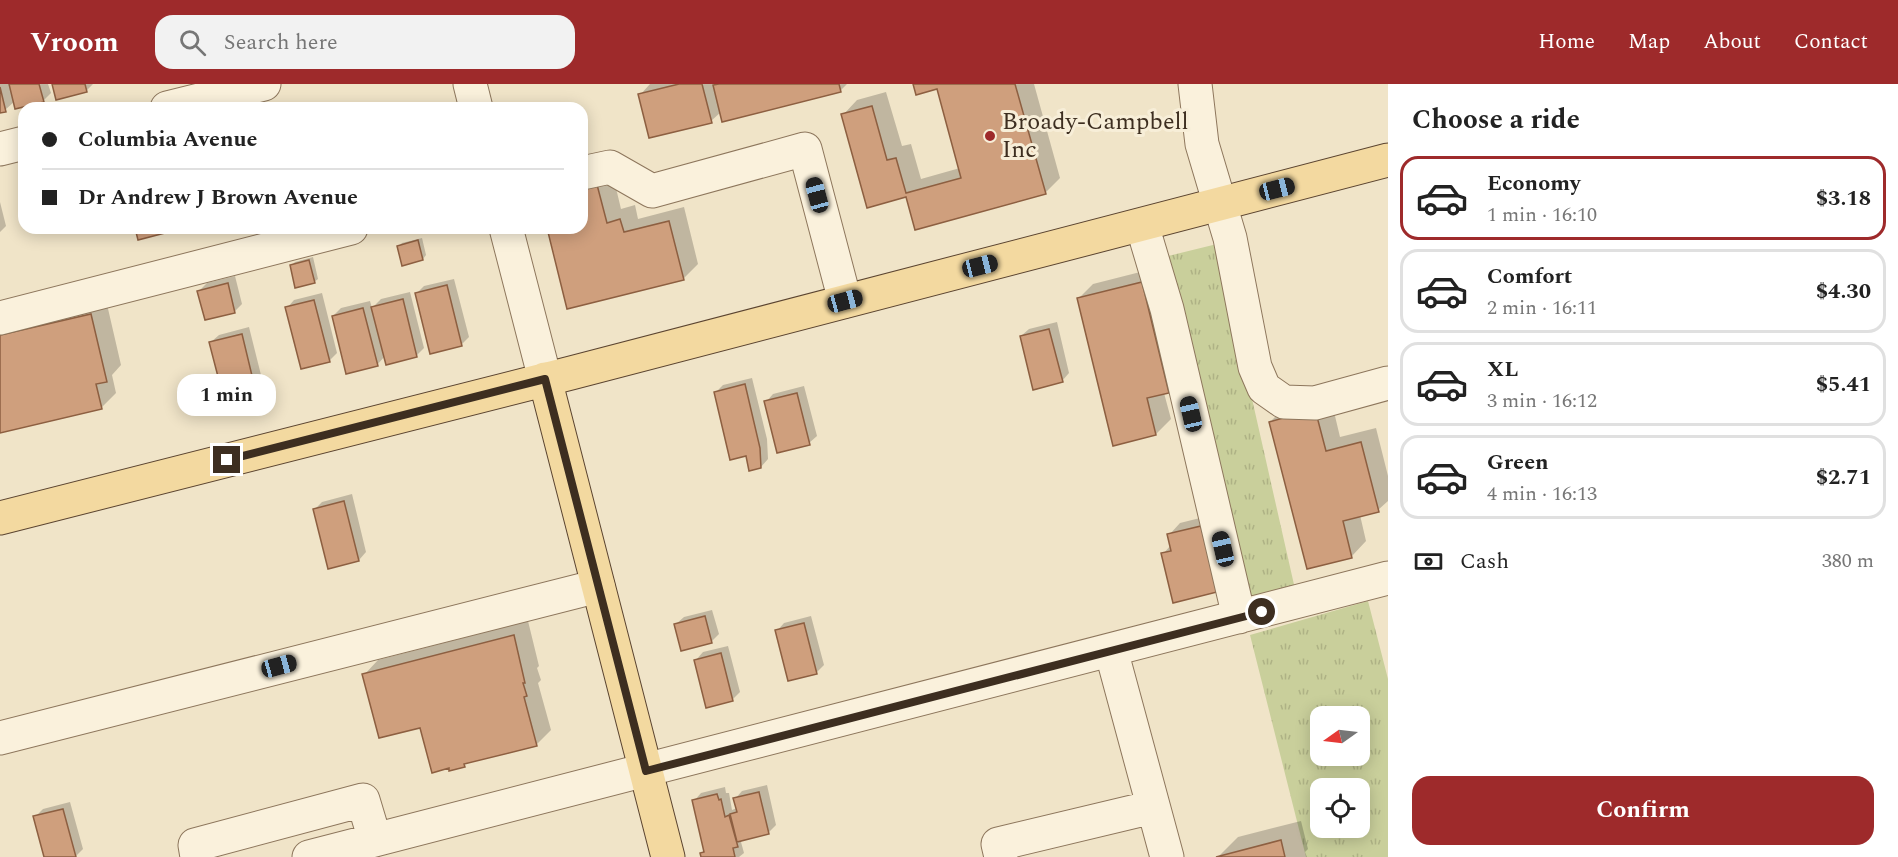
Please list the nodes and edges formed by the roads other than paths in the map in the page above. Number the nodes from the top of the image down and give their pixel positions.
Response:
1 (264, 84) edge
2 (470, 84) edge
3 (1195, 84) edge
4 (191, 102) edge
5 (474, 102) edge
6 (18, 144) edge
7 (0, 149) edge
8 (1388, 160) edge
9 (588, 172) edge
10 (1221, 203) junction
11 (1142, 225) junction
12 (328, 234) edge
13 (508, 234) edge
14 (845, 301) junction
15 (0, 318) edge
16 (545, 379) junction
17 (1386, 390) edge
18 (0, 518) edge
19 (1388, 578) edge
20 (598, 586) junction
21 (1239, 617) junction
22 (1111, 650) junction
23 (0, 738) edge
24 (646, 771) junction
25 (1153, 807) junction
26 (368, 847) edge
27 (197, 857) edge
28 (309, 857) edge
29 (668, 857) edge
30 (1001, 857) edge
31 (1167, 857) edge

1 - 4 street
2 - 5 street
3 - 10 street
6 - 7 street
8 - 10 main road
9 - 14 street
10 - 11 main road
10 - 17 street
11 - 14 main road
11 - 21 street
12 - 15 street
13 - 16 street
14 - 16 main road
16 - 18 main road
16 - 20 main road
19 - 21 street
20 - 23 street
20 - 24 main road
21 - 22 street
22 - 24 street
22 - 25 street
24 - 26 street
24 - 29 main road
25 - 30 street
25 - 31 street
26 - 27 street
26 - 28 street

